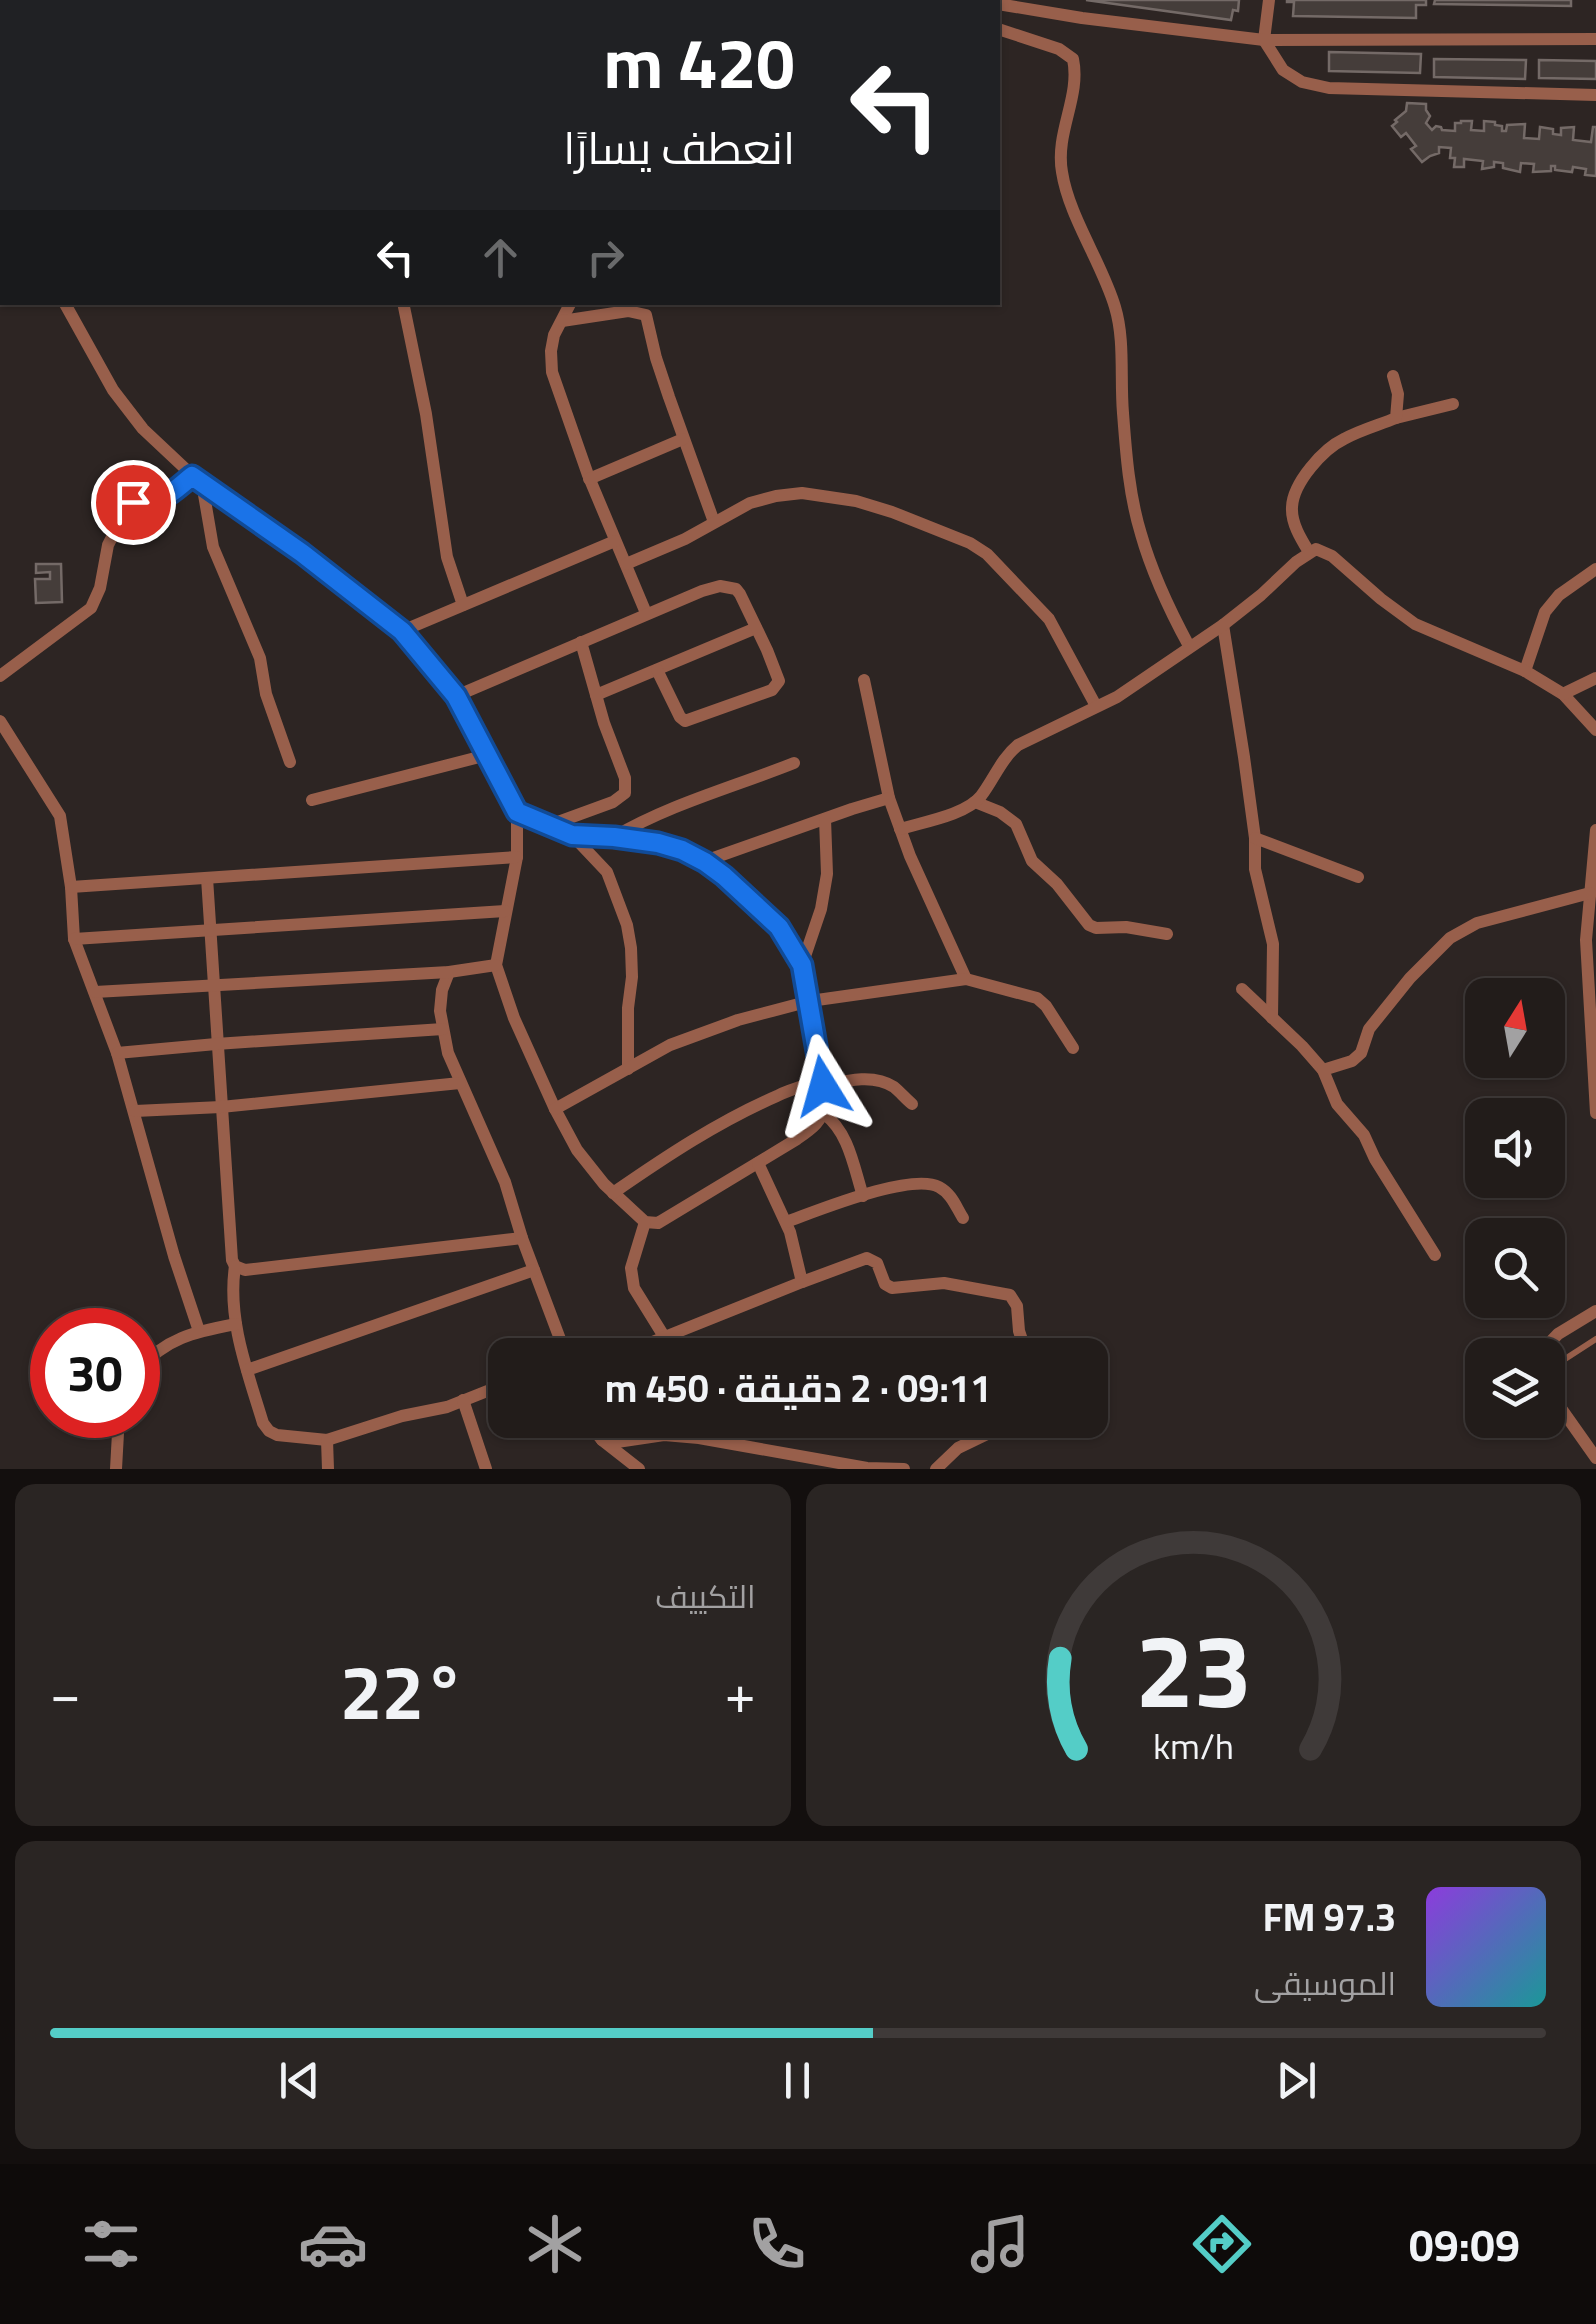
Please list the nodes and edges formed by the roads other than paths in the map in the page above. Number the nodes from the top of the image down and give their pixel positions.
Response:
1 (1268, 0) edge
2 (1000, 4) edge
3 (1000, 30) edge
4 (1596, 39) edge
5 (1264, 40) junction
6 (1596, 95) edge
7 (66, 305) edge
8 (404, 305) edge
9 (570, 305) edge
10 (562, 321) junction
11 (1394, 376) dead end
12 (1453, 404) dead end
13 (1396, 418) junction
14 (684, 439) junction
15 (589, 478) junction
16 (197, 479) junction
17 (714, 522) junction
18 (615, 541) junction
19 (1309, 552) junction
20 (626, 564) junction
21 (1596, 569) edge
22 (463, 605) junction
23 (646, 614) junction
24 (1223, 624) junction
25 (756, 628) junction
26 (402, 631) junction
27 (581, 642) junction
28 (1189, 646) junction
29 (657, 670) junction
30 (1526, 671) junction
31 (0, 676) edge
32 (1596, 678) edge
33 (864, 680) dead end
34 (1563, 694) junction
35 (456, 696) junction
36 (596, 696) junction
37 (1096, 706) junction
38 (0, 721) edge
39 (1596, 730) edge
40 (487, 755) junction
41 (290, 762) dead end
42 (794, 763) dead end
43 (889, 798) junction
44 (312, 800) dead end
45 (975, 802) junction
46 (517, 812) junction
47 (825, 818) junction
48 (550, 825) junction
49 (900, 829) junction
50 (1596, 830) edge
51 (572, 835) junction
52 (614, 837) junction
53 (1254, 838) junction
54 (518, 857) junction
55 (705, 862) junction
56 (1358, 877) dead end
57 (207, 878) junction
58 (71, 887) junction
59 (1590, 893) junction
60 (506, 911) junction
61 (211, 930) junction
62 (1167, 934) dead end
63 (74, 939) junction
64 (496, 965) junction
65 (802, 965) junction
66 (449, 972) junction
67 (966, 979) junction
68 (212, 984) junction
69 (1242, 990) dead end
70 (95, 992) junction
71 (810, 1002) junction
72 (1272, 1018) junction
73 (443, 1029) junction
74 (216, 1044) junction
75 (1072, 1048) dead end
76 (117, 1054) junction
77 (628, 1068) junction
78 (1323, 1070) junction
79 (460, 1084) junction
80 (822, 1084) junction
81 (912, 1104) dead end
82 (221, 1107) junction
83 (555, 1109) junction
84 (135, 1110) junction
85 (1596, 1113) edge
86 (824, 1114) junction
87 (758, 1163) junction
88 (613, 1193) junction
89 (863, 1196) junction
90 (963, 1218) dead end
91 (645, 1222) junction
92 (786, 1222) junction
93 (522, 1238) junction
94 (1435, 1255) dead end
95 (234, 1266) junction
96 (534, 1270) junction
97 (802, 1282) junction
98 (1596, 1311) edge
99 (236, 1324) junction
100 (199, 1331) junction
101 (560, 1338) edge
102 (665, 1338) joint
103 (1021, 1338) edge
104 (1554, 1338) edge
105 (1596, 1339) edge
106 (160, 1350) edge
107 (1565, 1359) edge
108 (247, 1370) junction
109 (488, 1390) edge
110 (463, 1400) junction
111 (1565, 1414) edge
112 (118, 1438) edge
113 (979, 1438) edge
114 (327, 1440) junction
115 (602, 1440) joint
116 (1596, 1458) edge
117 (116, 1469) edge
118 (328, 1469) edge
119 (486, 1469) edge
120 (639, 1469) edge
121 (904, 1469) edge
122 (936, 1469) edge

1 - 5 street
2 - 5 street
3 - 28 street
4 - 5 street
5 - 6 street
7 - 16 street
8 - 22 street
9 - 10 street
10 - 14 street
10 - 15 street
11 - 13 street
12 - 13 street
13 - 19 street
14 - 15 street
14 - 17 street
15 - 18 street
16 - 26 street
16 - 31 street
16 - 41 street
17 - 20 street
17 - 37 street
18 - 20 street
18 - 22 street
19 - 24 street
19 - 30 street
20 - 23 street
21 - 30 street
22 - 26 street
23 - 25 street
23 - 27 street
24 - 28 street
24 - 53 street
25 - 29 street
25 - 29 street
26 - 35 street
27 - 35 street
27 - 36 street
28 - 37 street
29 - 36 street
30 - 34 street
32 - 34 street
33 - 43 street
34 - 39 street
35 - 40 street
36 - 48 street
37 - 45 street
38 - 58 street
40 - 44 street
40 - 46 street
42 - 52 street
43 - 47 street
43 - 49 street
45 - 49 street
45 - 62 street
46 - 48 street
46 - 54 street
47 - 55 street
47 - 65 street
48 - 51 street
49 - 67 street
50 - 59 street
51 - 52 street
51 - 77 street
52 - 55 street
53 - 56 street
53 - 72 street
54 - 57 street
54 - 60 street
55 - 65 street
57 - 58 street
57 - 61 street
58 - 63 street
59 - 78 street
59 - 85 street
60 - 61 street
60 - 64 street
61 - 63 street
61 - 68 street
63 - 70 street
64 - 66 street
64 - 83 street
65 - 71 street
66 - 68 street
66 - 73 street
67 - 71 street
67 - 75 street
68 - 70 street
68 - 74 street
69 - 72 street
70 - 76 street
71 - 77 street
71 - 80 street
72 - 78 street
73 - 74 street
73 - 79 street
74 - 76 street
74 - 82 street
76 - 84 street
77 - 83 street
78 - 94 street
79 - 82 street
79 - 93 street
80 - 81 street
80 - 86 street
80 - 88 street
82 - 84 street
82 - 95 street
83 - 88 street
84 - 100 street
86 - 87 street
86 - 89 street
87 - 91 street
87 - 92 street
88 - 91 street
89 - 90 street
89 - 92 street
91 - 102 street
92 - 97 street
93 - 95 street
93 - 96 street
95 - 99 street
96 - 101 street
96 - 108 street
97 - 102 street
97 - 103 street
98 - 104 street
99 - 100 street
99 - 108 street
100 - 106 street
105 - 107 lane
108 - 114 street
109 - 110 street
110 - 114 street
110 - 119 street
111 - 116 street
112 - 117 street
113 - 122 street
114 - 118 street
115 - 120 street
115 - 121 street

